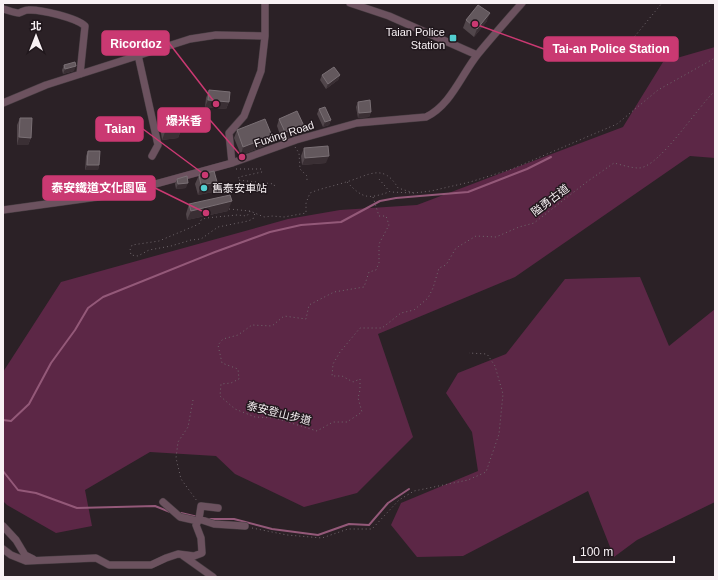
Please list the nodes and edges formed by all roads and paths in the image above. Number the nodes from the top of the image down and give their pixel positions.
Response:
1 (265, 3) edge
2 (350, 3) edge
3 (522, 3) edge
4 (662, 3) edge
5 (3, 9) edge
6 (266, 36) junction
7 (622, 52) dead end
8 (138, 55) junction
9 (477, 55) junction
10 (715, 58) edge
11 (80, 74) junction
12 (715, 91) edge
13 (3, 103) edge
14 (292, 141) junction
15 (152, 156) dead end
16 (233, 163) junction
17 (379, 180) dead end
18 (307, 181) dead end
19 (347, 182) junction
20 (275, 188) dead end
21 (390, 192) junction
22 (414, 193) junction
23 (372, 198) junction
24 (227, 209) edge
25 (3, 210) edge
26 (250, 211) junction
27 (255, 212) junction
28 (469, 353) dead end
29 (193, 400) dead end
30 (333, 422) joint
31 (163, 502) dead end
32 (201, 506) junction
33 (218, 508) dead end
34 (199, 520) junction
35 (3, 526) edge
36 (245, 526) joint
37 (3, 550) edge
38 (181, 554) junction
39 (35, 561) junction
40 (213, 577) edge

1 - 6 street
2 - 9 street
3 - 9 street, Fuxing Road
4 - 7 path
5 - 11 street
6 - 8 street
6 - 16 street
8 - 11 street
8 - 15 street
9 - 14 street, Fuxing Road
10 - 22 path
11 - 13 street
12 - 30 path, 隘勇古道
14 - 16 street, Fuxing Road
14 - 18 path
16 - 20 path
16 - 25 street, Fuxing Road
17 - 21 path
19 - 22 path
19 - 23 path
19 - 27 path
21 - 22 path
21 - 23 path
23 - 30 path, 泰安登山步道
24 - 26 path
26 - 27 path
26 - 27 path
28 - 36 path
29 - 32 path
31 - 34 street
32 - 33 street
32 - 34 street
34 - 36 street
34 - 38 street
35 - 39 street
37 - 39 street
38 - 39 street
38 - 40 street

